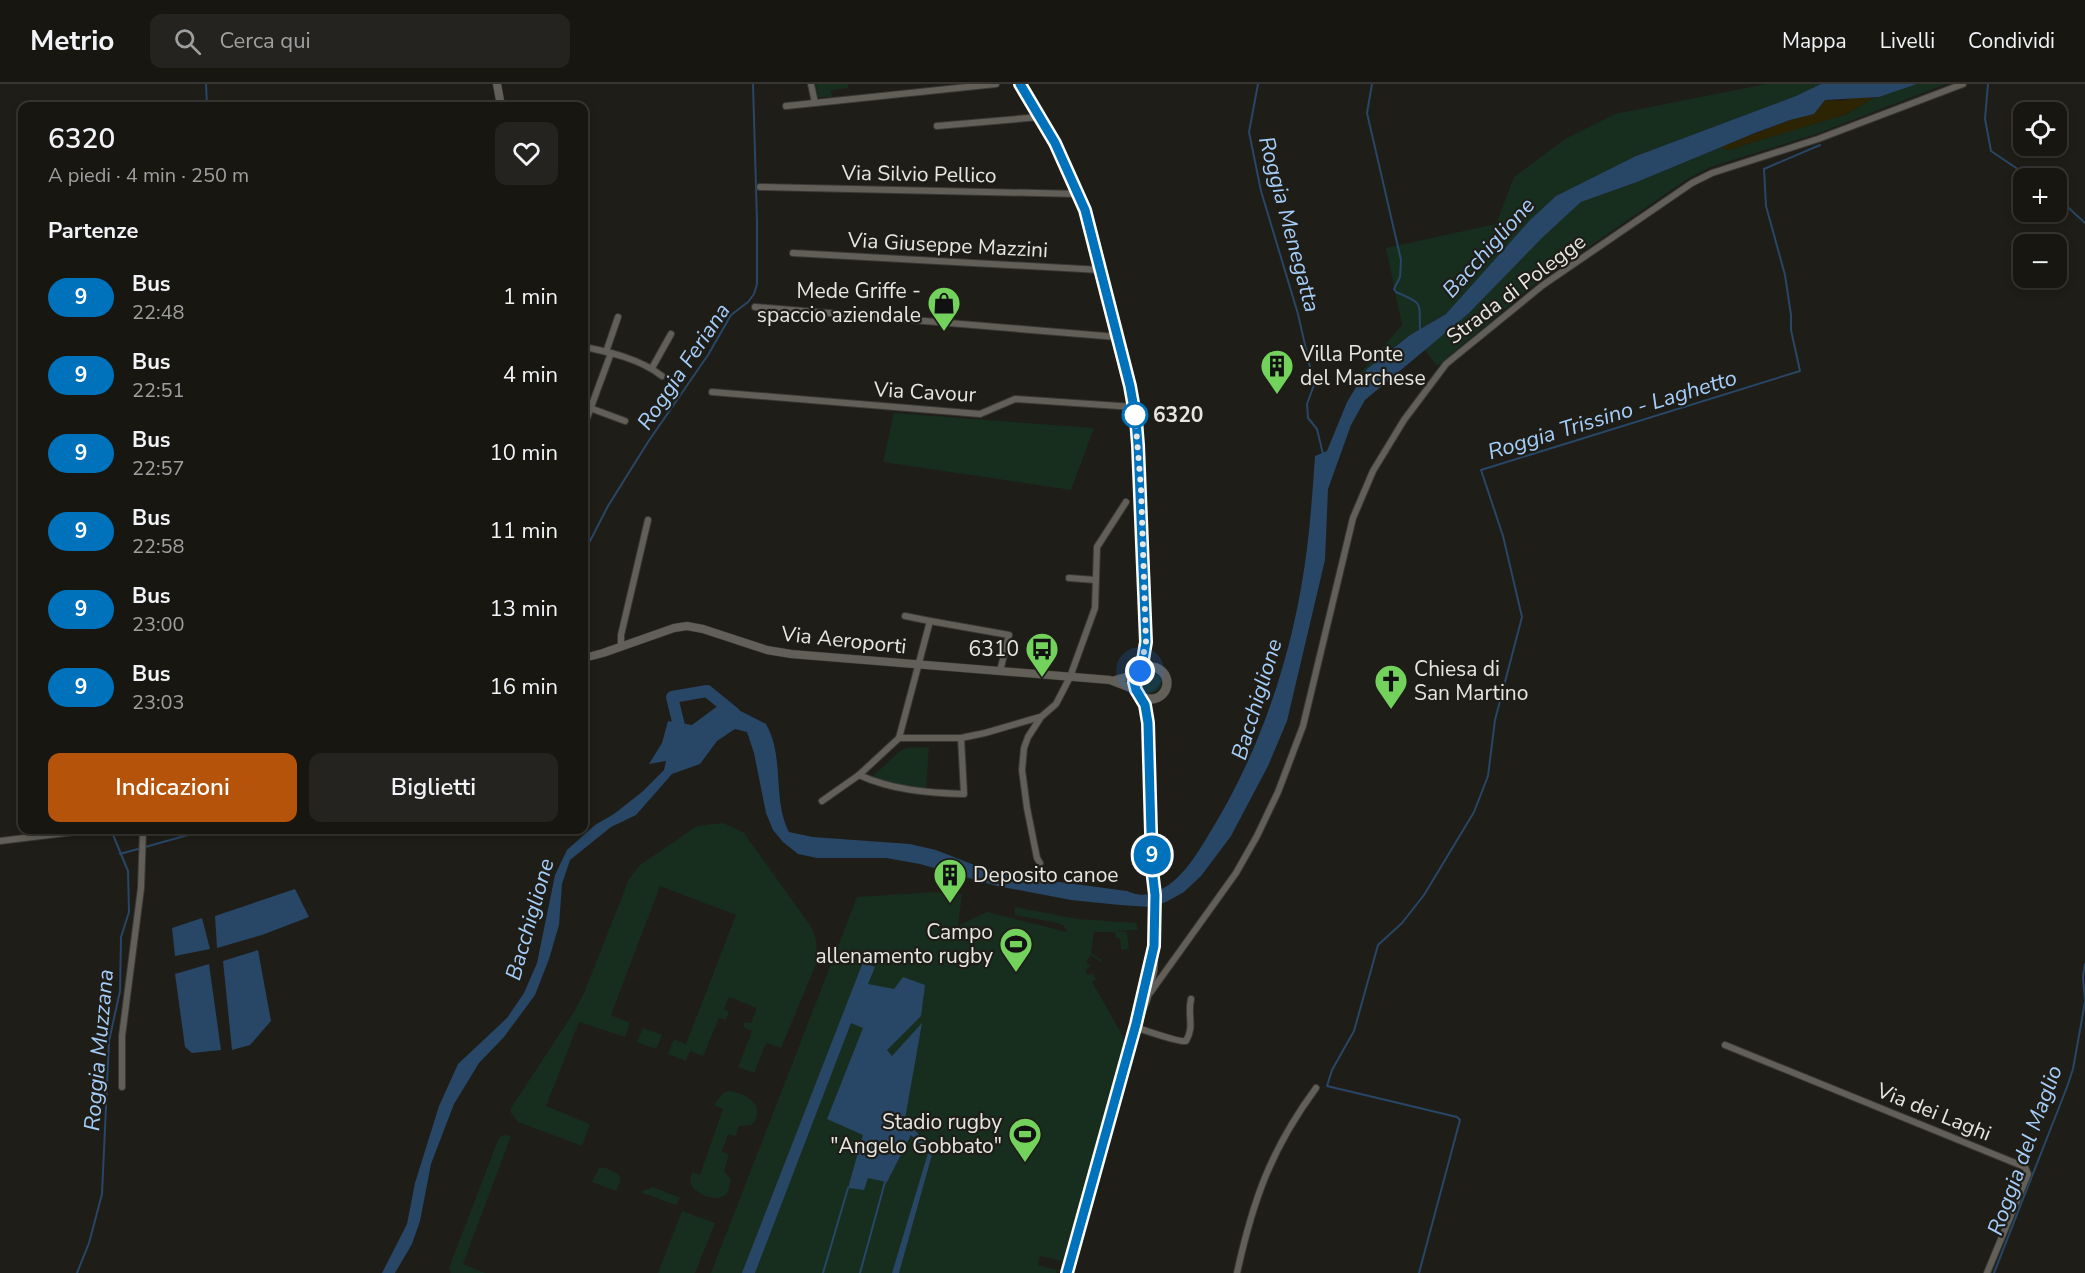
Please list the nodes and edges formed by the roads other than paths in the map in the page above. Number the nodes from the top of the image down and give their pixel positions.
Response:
1 (497, 84) edge
2 (811, 84) edge
3 (996, 84) edge
4 (1020, 84) edge
5 (1963, 84) edge
6 (500, 102) edge
7 (815, 104) junction
8 (786, 106) dead end
9 (1040, 117) junction
10 (937, 126) dead end
11 (760, 188) dead end
12 (1078, 194) junction
13 (793, 253) dead end
14 (1101, 270) junction
15 (755, 307) dead end
16 (618, 317) dead end
17 (671, 333) dead end
18 (1118, 338) junction
19 (588, 348) edge
20 (609, 352) junction
21 (652, 368) junction
22 (662, 375) dead end
23 (712, 392) dead end
24 (1134, 407) junction
25 (590, 408) junction
26 (588, 414) edge
27 (625, 421) dead end
28 (1126, 502) dead end
29 (648, 520) dead end
30 (1069, 578) dead end
31 (1096, 580) junction
32 (905, 616) dead end
33 (930, 621) junction
34 (1146, 642) junction
35 (621, 647) junction
36 (588, 657) edge
37 (917, 665) junction
38 (1158, 668) junction
39 (1000, 671) junction
40 (1138, 673) junction
41 (1070, 677) junction
42 (1110, 680) junction
43 (1138, 693) junction
44 (1157, 698) junction
45 (1041, 717) junction
46 (1148, 723) junction
47 (899, 738) junction
48 (961, 738) junction
49 (859, 775) junction
50 (822, 801) dead end
51 (57, 834) edge
52 (143, 834) edge
53 (0, 841) edge
54 (1040, 863) dead end
55 (1151, 972) junction
56 (1163, 973) junction
57 (1146, 999) junction
58 (1191, 999) dead end
59 (1135, 1026) junction
60 (1725, 1045) dead end
61 (122, 1087) dead end
62 (1316, 1088) dead end
63 (1067, 1273) edge
64 (1237, 1273) edge
65 (1987, 1273) edge

1 - 6 street
2 - 7 street
3 - 7 street
4 - 9 main road
5 - 56 street, Strada di Polegge
7 - 8 street
9 - 10 street
9 - 12 main road
11 - 12 street, Via Silvio Pellico
12 - 14 main road
13 - 14 street, Via Giuseppe Mazzini
14 - 18 main road
15 - 18 street
16 - 20 street
17 - 21 street
18 - 24 main road
19 - 20 street
20 - 21 street
20 - 25 street
21 - 22 street
23 - 24 street, Via Cavour
24 - 34 main road
25 - 26 street
25 - 27 street
28 - 31 street
29 - 35 street
30 - 31 street
31 - 41 street
32 - 33 street
33 - 37 street
33 - 39 street
34 - 38 main road
34 - 40 main road
35 - 36 street, Via Aeroporti
35 - 37 street, Via Aeroporti
37 - 39 street, Via Aeroporti
37 - 47 street
38 - 40 main road
38 - 44 main road
39 - 41 street, Via Aeroporti
40 - 42 street, Via Aeroporti
40 - 43 main road
41 - 42 street, Via Aeroporti
41 - 45 street
42 - 43 street, Via Aeroporti
43 - 44 main road
43 - 46 main road
44 - 46 main road
45 - 48 street
45 - 54 street
46 - 55 main road
47 - 48 street
47 - 49 street
48 - 49 street
49 - 50 street
51 - 53 street
52 - 61 street
55 - 56 street
55 - 57 main road
55 - 59 main road
56 - 57 street, Strada di Polegge
57 - 59 main road
58 - 59 street
59 - 63 main road
60 - 65 street, Via dei Laghi
62 - 64 street

